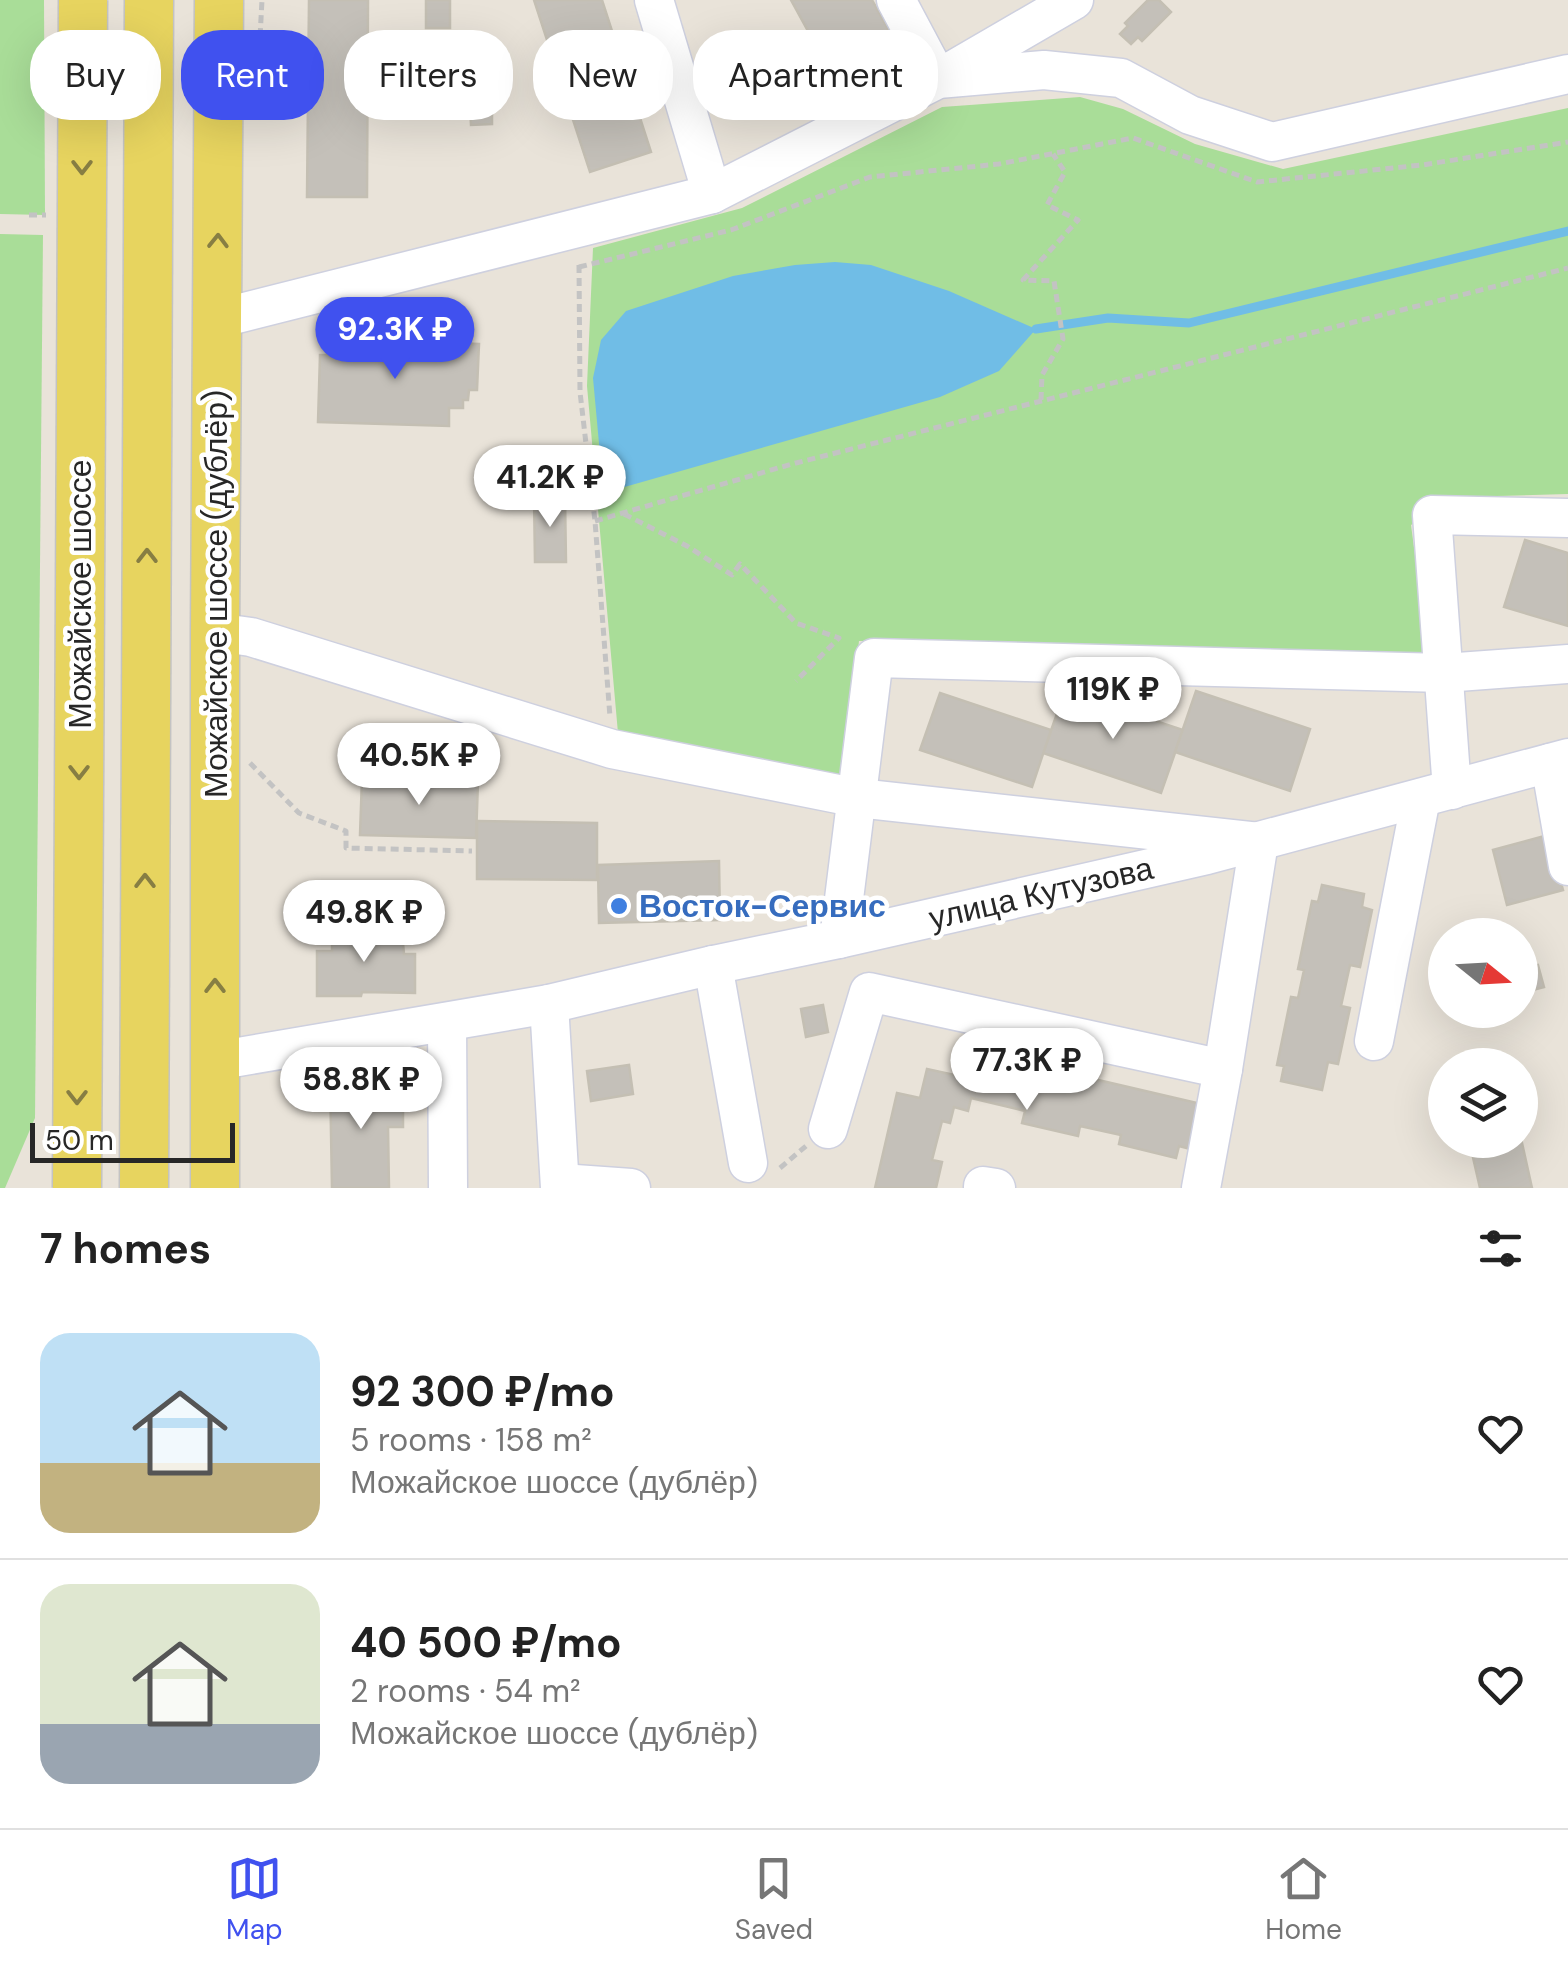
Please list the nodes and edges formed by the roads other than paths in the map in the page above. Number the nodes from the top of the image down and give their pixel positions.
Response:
1 (83, 0) edge
2 (149, 0) edge
3 (219, 0) edge
4 (654, 0) edge
5 (896, 0) edge
6 (1074, 0) edge
7 (912, 30) edge
8 (1568, 74) edge
9 (938, 79) joint
10 (857, 120) edge
11 (712, 194) junction
12 (218, 318) junction
13 (1568, 518) edge
14 (214, 632) junction
15 (1568, 664) edge
16 (1444, 673) junction
17 (1559, 761) edge
18 (1437, 794) junction
19 (858, 798) junction
20 (1258, 842) junction
21 (1568, 866) edge
22 (840, 939) junction
23 (713, 965) junction
24 (549, 1004) junction
25 (447, 1022) junction
26 (1374, 1041) dead end
27 (215, 1062) junction
28 (1223, 1069) junction
29 (828, 1129) road end
30 (758, 1170) road end
31 (561, 1186) edge
32 (77, 1188) edge
33 (144, 1188) edge
34 (214, 1188) edge
35 (448, 1188) edge
36 (631, 1188) edge
37 (983, 1188) edge
38 (996, 1188) edge
39 (1200, 1188) edge

1 -> 32 main road, Можайское шоссе, bridge
33 -> 2 main road, Можайское шоссе, bridge
12 -> 3 main road, Можайское шоссе (дублёр)
4 - 11 street
5 - 7 street
6 - 9 street
8 - 9 street
10 - 11 street
11 - 12 street
12 - 14 main road, Можайское шоссе (дублёр)
13 - 16 street
14 - 19 street
27 -> 14 main road, Можайское шоссе (дублёр)
15 - 16 street
16 - 18 street
16 - 19 street
17 - 18 street, улица Кутузова
17 - 21 street
18 - 20 street, улица Кутузова
18 - 26 street
19 - 20 street
19 - 22 street
20 - 22 street, улица Кутузова
20 - 28 street
22 - 23 street, улица Кутузова
23 - 24 street, улица Кутузова
23 - 30 street
24 - 25 street, улица Кутузова
24 - 31 street
25 - 27 street, улица Кутузова
25 - 35 street
27 - 34 main road, Можайское шоссе (дублёр)
28 - 29 street
28 - 39 street
31 - 36 street
37 - 38 street

